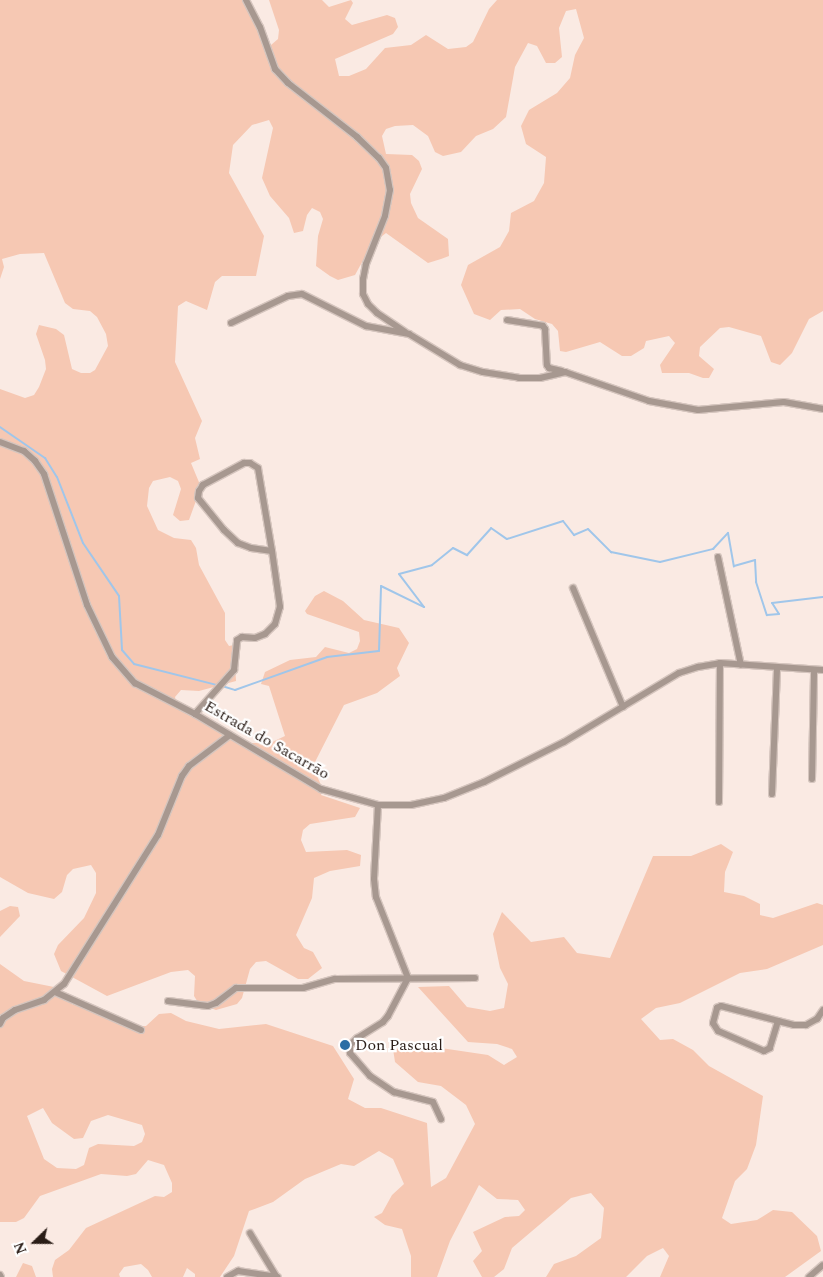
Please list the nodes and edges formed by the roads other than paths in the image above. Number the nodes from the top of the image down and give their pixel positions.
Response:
1 (246, 0) edge
2 (507, 320) dead end
3 (231, 323) dead end
4 (409, 334) junction
5 (565, 372) junction
6 (823, 409) edge
7 (0, 442) edge
8 (272, 551) junction
9 (718, 557) dead end
10 (574, 588) dead end
11 (720, 663) junction
12 (741, 665) junction
13 (777, 667) junction
14 (814, 670) junction
15 (823, 670) edge
16 (623, 707) junction
17 (195, 714) junction
18 (230, 735) junction
19 (812, 779) dead end
20 (772, 794) dead end
21 (719, 802) dead end
22 (378, 805) junction
23 (408, 978) junction
24 (475, 978) dead end
25 (55, 992) junction
26 (168, 1001) dead end
27 (823, 1010) edge
28 (778, 1020) junction
29 (0, 1024) edge
30 (141, 1030) dead end
31 (441, 1119) dead end
32 (250, 1233) dead end
33 (823, 1265) edge
34 (277, 1276) edge
35 (227, 1277) edge
36 (809, 1277) edge

1 - 4 street
2 - 5 street
3 - 4 street
4 - 5 street
5 - 6 street
7 - 17 street, Estrada do Sacarrão
8 - 8 street
8 - 17 street
9 - 12 street
10 - 16 street
11 - 12 street, Estrada do Sacarrão
11 - 16 street, Estrada do Sacarrão
11 - 21 street
12 - 13 street, Estrada do Sacarrão
13 - 14 street, Estrada do Sacarrão
13 - 20 street
14 - 15 street, Estrada do Sacarrão
14 - 19 street
16 - 22 street, Estrada do Sacarrão
17 - 18 street, Estrada do Sacarrão
18 - 22 street, Estrada do Sacarrão
18 - 25 street
22 - 23 street
23 - 24 street
23 - 26 street
23 - 31 street
25 - 29 street
25 - 30 street
27 - 28 street
28 - 28 street
32 - 34 street
33 - 36 street
34 - 35 street

